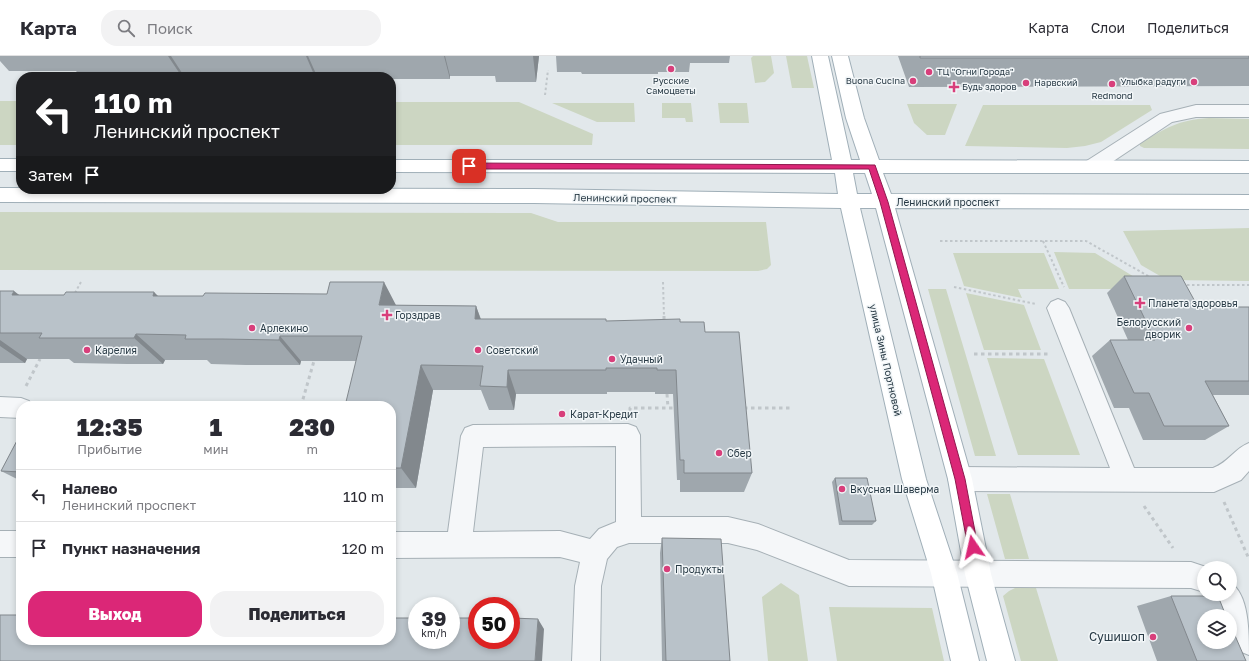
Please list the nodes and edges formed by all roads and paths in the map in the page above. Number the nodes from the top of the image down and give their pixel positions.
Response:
1 (820, 56) edge
2 (840, 56) edge
3 (548, 70) dead end
4 (545, 96) dead end
5 (1249, 111) edge
6 (0, 164) edge
7 (16, 165) edge
8 (396, 166) edge
9 (842, 167) junction
10 (872, 167) junction
11 (1091, 167) junction
12 (1249, 167) edge
13 (0, 195) edge
14 (848, 202) junction
15 (884, 202) junction
16 (1249, 202) edge
17 (1043, 240) junction
18 (940, 241) dead end
19 (1151, 277) edge
20 (82, 280) dead end
21 (663, 282) dead end
22 (1180, 285) edge
23 (1249, 285) edge
24 (954, 288) dead end
25 (71, 299) edge
26 (1058, 308) junction
27 (664, 329) edge
28 (974, 354) dead end
29 (1076, 354) junction
30 (314, 361) edge
31 (667, 394) edge
32 (303, 401) edge
33 (0, 407) edge
34 (16, 408) edge
35 (680, 408) edge
36 (739, 408) edge
37 (791, 408) dead end
38 (1249, 454) edge
39 (960, 479) junction
40 (1127, 480) junction
41 (1214, 480) junction
42 (629, 530) junction
43 (0, 544) edge
44 (16, 544) edge
45 (396, 545) edge
46 (459, 545) junction
47 (595, 553) junction
48 (1249, 559) edge
49 (944, 574) junction
50 (978, 574) junction
51 (1197, 576) edge
52 (1197, 577) edge
53 (1231, 601) edge
54 (1249, 640) edge
55 (586, 661) edge
56 (965, 661) edge
57 (1001, 661) edge

1 - 9 main road, улица Зины Портновой
2 - 10 main road
3 - 4 path
5 - 11 street
6 - 7 main road
8 - 9 main road
9 - 10 main road
9 - 14 main road, улица Зины Портновой
10 - 11 main road
10 - 15 main road
11 - 12 main road
13 - 14 main road, Ленинский проспект
14 - 15 main road, Ленинский проспект
14 - 49 main road, улица Зины Портновой
15 - 16 main road, Ленинский проспект
15 - 39 main road
17 - 18 path
17 - 19 path
17 - 26 path
20 - 25 path
21 - 27 path
22 - 23 path
24 - 26 path
26 - 29 street
28 - 29 path
29 - 40 street
30 - 32 path
31 - 35 path
33 - 34 street
36 - 37 path
38 - 41 street
39 - 40 street
39 - 50 main road
40 - 41 street
40 - 51 path
41 - 48 path
42 - 46 street
42 - 47 street
42 - 49 street
43 - 44 street
45 - 46 street
46 - 47 street
47 - 55 street
49 - 50 street
49 - 56 main road, улица Зины Портновой
50 - 52 street
50 - 57 main road
53 - 54 street

